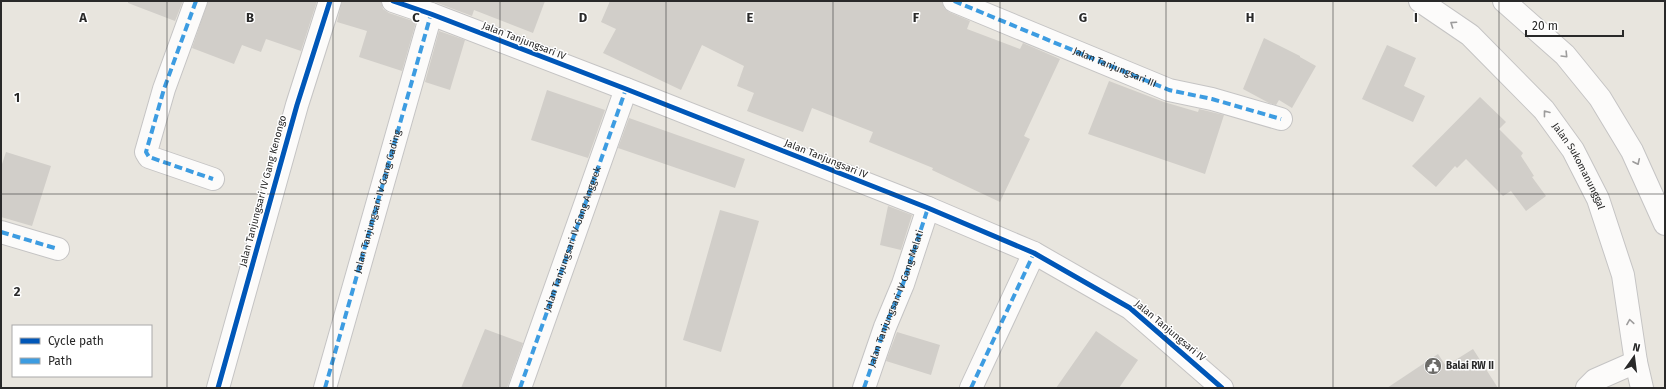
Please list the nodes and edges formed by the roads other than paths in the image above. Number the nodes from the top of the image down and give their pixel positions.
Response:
1 (196, 1) edge
2 (330, 1) edge
3 (393, 1) edge
4 (954, 1) edge
5 (1420, 1) edge
6 (1504, 1) edge
7 (431, 14) junction
8 (626, 89) junction
9 (1281, 119) dead end
10 (213, 179) dead end
11 (928, 208) junction
12 (1665, 224) edge
13 (1, 232) edge
14 (58, 249) dead end
15 (1034, 253) junction
16 (1636, 362) junction
17 (218, 388) edge
18 (325, 388) edge
19 (520, 388) edge
20 (864, 388) edge
21 (971, 388) edge
22 (1222, 388) edge
23 (1587, 388) edge
24 (1642, 388) edge

1 - 10 street
2 - 17 street, Jalan Tanjungsari IV Gang Kenongo
3 - 7 street, Jalan Tanjungsari IV
4 - 9 street, Jalan Tanjungsari III
16 -> 5 street, Jalan Sukomanunggal
6 -> 12 street
7 - 8 street, Jalan Tanjungsari IV
7 - 18 street, Jalan Tanjungsari IV Gang Gading
8 - 11 street, Jalan Tanjungsari IV
8 - 19 street, Jalan Tanjungsari IV Gang Anggrek
11 - 15 street, Jalan Tanjungsari IV
11 - 20 street, Jalan Tanjungsari IV Gang Melati
13 - 14 street
15 - 21 street
15 - 22 street, Jalan Tanjungsari IV
16 - 23 street
16 - 24 street, Jalan Sukomanunggal

